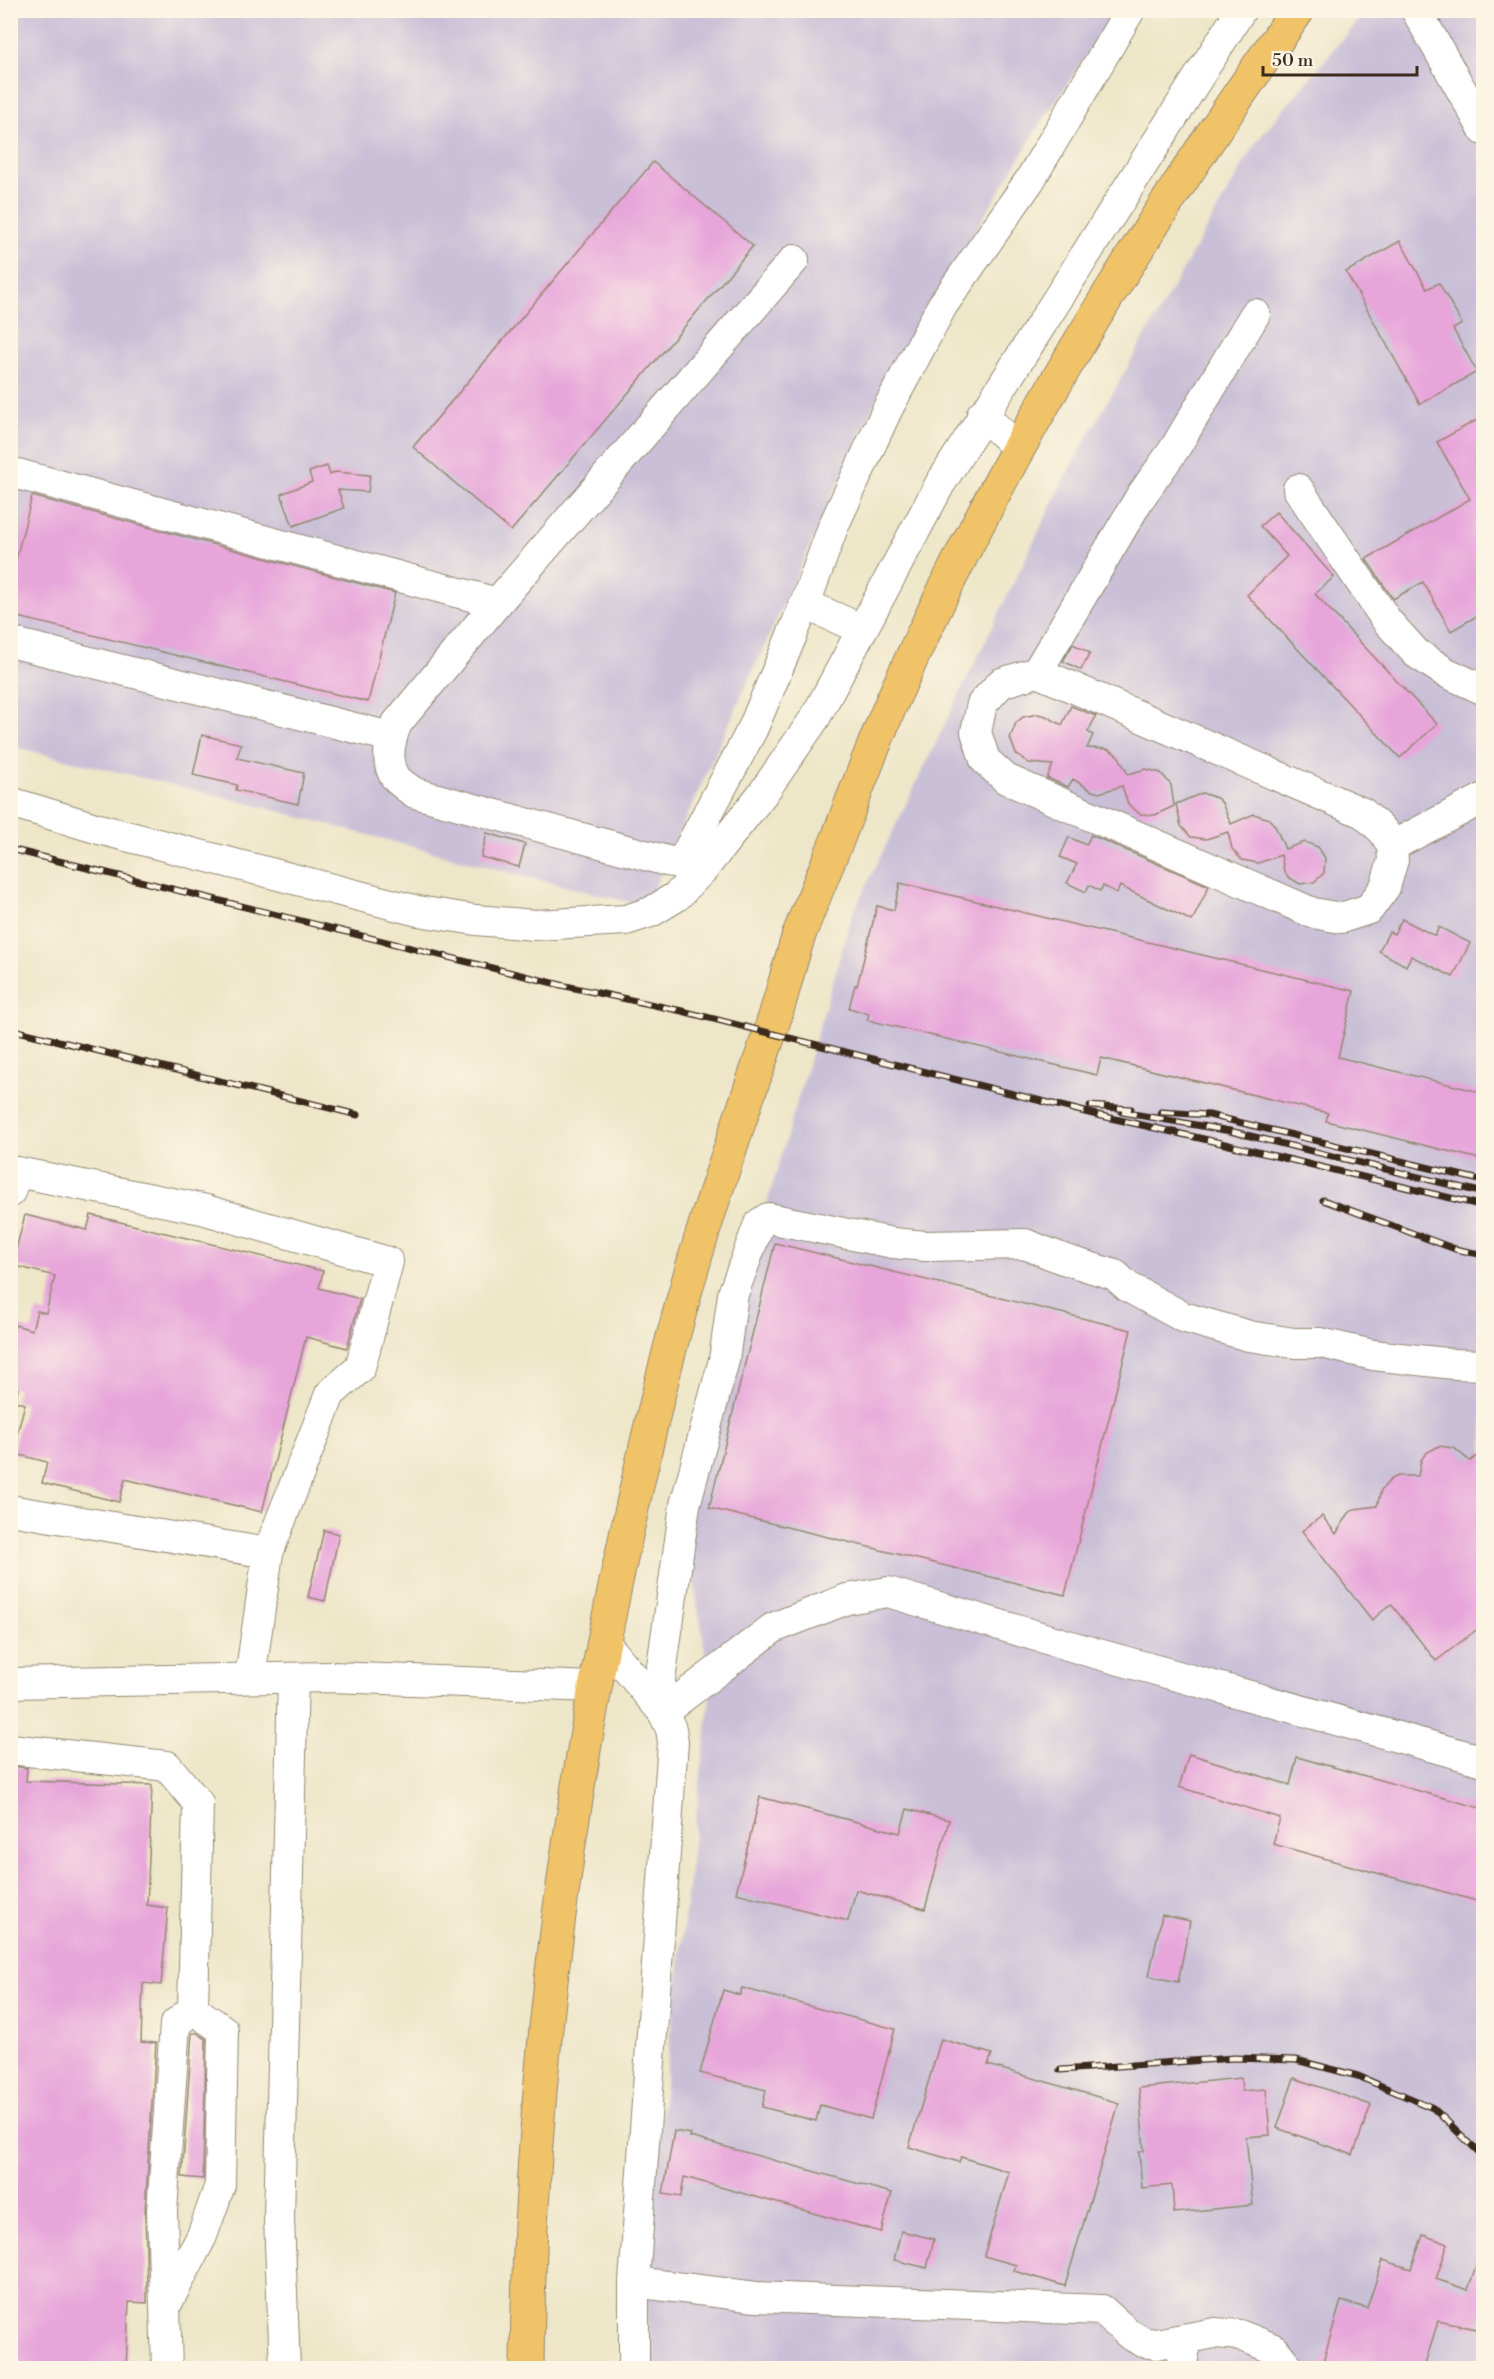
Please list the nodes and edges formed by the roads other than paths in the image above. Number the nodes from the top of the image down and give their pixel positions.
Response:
1 (1130, 10) edge
2 (1241, 10) edge
3 (1298, 10) edge
4 (1416, 10) edge
5 (1484, 130) edge
6 (794, 260) dead end
7 (1255, 314) dead end
8 (982, 414) junction
9 (1019, 449) junction
10 (11, 473) edge
11 (1298, 489) dead end
12 (497, 603) junction
13 (805, 604) junction
14 (861, 629) junction
15 (10, 642) edge
16 (1037, 672) junction
17 (1484, 690) edge
18 (391, 737) junction
19 (1484, 798) edge
20 (10, 802) edge
21 (1392, 846) junction
22 (693, 865) junction
23 (10, 1192) edge
24 (1484, 1365) edge
25 (10, 1510) edge
26 (268, 1552) junction
27 (604, 1642) junction
28 (250, 1678) junction
29 (293, 1678) junction
30 (10, 1683) edge
31 (594, 1687) junction
32 (663, 1712) junction
33 (10, 1749) edge
34 (1484, 1761) edge
35 (193, 2009) junction
36 (634, 2282) junction
37 (165, 2307) junction
38 (1187, 2339) junction
39 (167, 2368) edge
40 (285, 2368) edge
41 (527, 2368) edge
42 (634, 2368) edge
43 (1181, 2368) edge
44 (1289, 2368) edge

1 - 13 street
2 - 8 street
3 - 9 highway
4 - 5 street
6 - 12 street
7 - 16 street
8 - 9 street
8 - 14 street
9 - 27 highway
10 - 12 street
11 - 17 street
12 - 18 street
13 - 14 street
13 - 22 street
14 - 22 street
15 - 18 street
16 - 21 street
16 - 21 street
18 - 22 street
19 - 21 street
20 - 22 street
23 - 26 street
24 - 32 street
25 - 26 street
26 - 28 street
27 - 31 highway
27 - 32 street
28 - 29 street
28 - 30 street
29 - 31 street
29 - 40 street
31 - 41 highway
32 - 34 street
32 - 36 street
33 - 35 street
35 - 37 street
35 - 37 street
36 - 38 street
36 - 42 street
37 - 39 street
38 - 43 street
38 - 44 street

